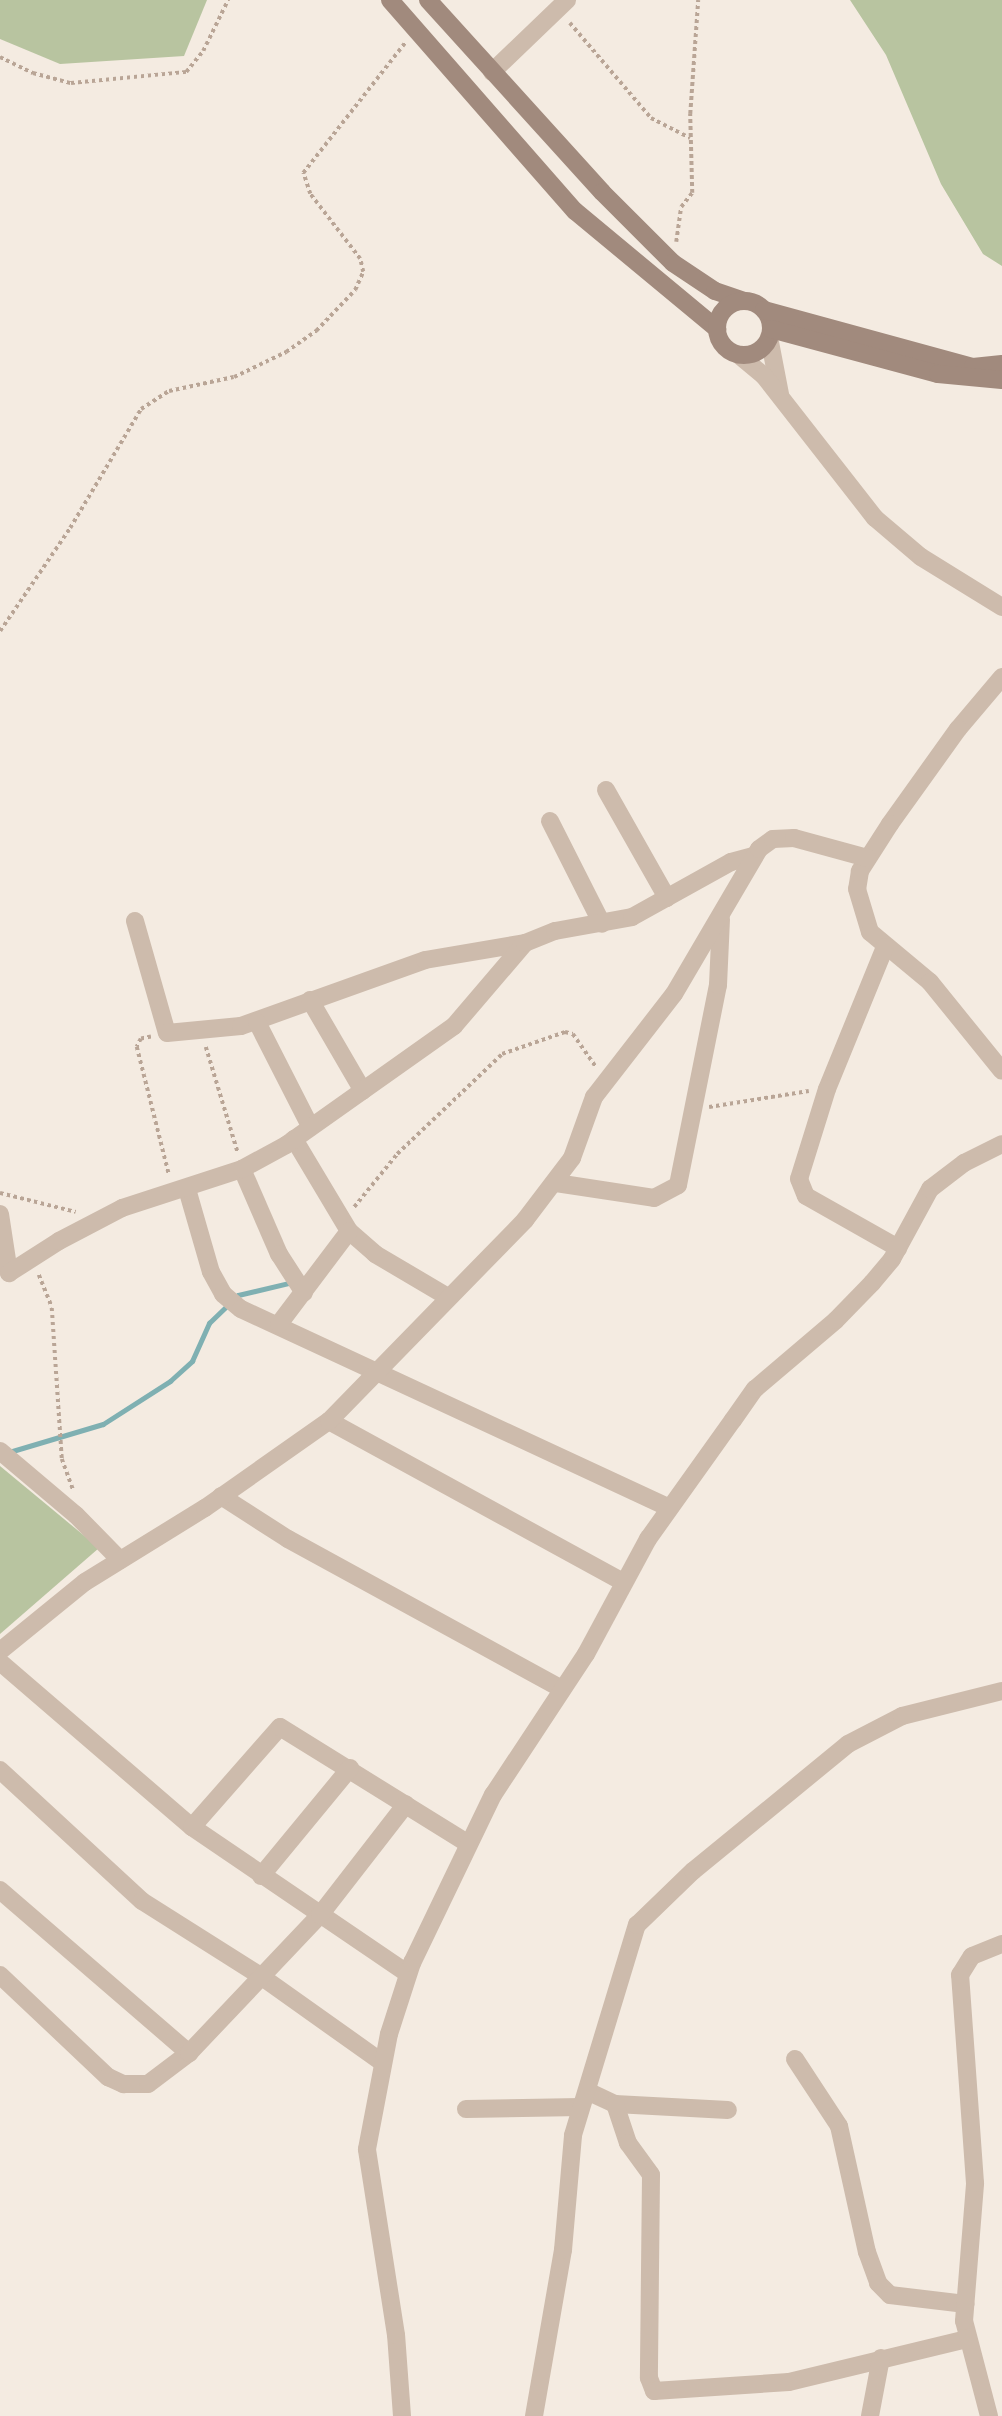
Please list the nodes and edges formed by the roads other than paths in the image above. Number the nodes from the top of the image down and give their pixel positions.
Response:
1 (390, 0) edge
2 (428, 0) edge
3 (563, 5) edge
4 (492, 72) junction
5 (744, 301) junction
6 (764, 310) junction
7 (717, 329) junction
8 (770, 333) junction
9 (739, 355) junction
10 (1002, 364) edge
11 (1002, 380) edge
12 (781, 398) junction
13 (1002, 607) edge
14 (1002, 677) edge
15 (606, 790) dead end
16 (551, 821) dead end
17 (752, 856) junction
18 (867, 858) junction
19 (667, 898) junction
20 (721, 916) junction
21 (135, 921) dead end
22 (601, 924) junction
23 (525, 943) junction
24 (885, 947) junction
25 (310, 1000) junction
26 (257, 1022) junction
27 (1002, 1071) edge
28 (363, 1091) junction
29 (310, 1126) junction
30 (294, 1139) junction
31 (1002, 1144) edge
32 (242, 1169) junction
33 (556, 1183) junction
34 (180, 1191) junction
35 (0, 1214) edge
36 (347, 1228) junction
37 (898, 1248) junction
38 (304, 1293) junction
39 (448, 1297) junction
40 (279, 1324) junction
41 (380, 1370) junction
42 (329, 1421) junction
43 (0, 1451) edge
44 (221, 1496) junction
45 (669, 1508) junction
46 (120, 1560) junction
47 (622, 1581) junction
48 (0, 1651) edge
49 (0, 1662) edge
50 (562, 1689) junction
51 (1002, 1690) edge
52 (350, 1768) junction
53 (0, 1770) edge
54 (406, 1804) junction
55 (192, 1827) junction
56 (469, 1844) junction
57 (261, 1876) junction
58 (0, 1890) edge
59 (320, 1915) junction
60 (1002, 1944) edge
61 (408, 1974) junction
62 (0, 1975) edge
63 (262, 1977) junction
64 (189, 2053) junction
65 (795, 2059) dead end
66 (383, 2063) junction
67 (584, 2099) junction
68 (615, 2104) junction
69 (466, 2109) dead end
70 (728, 2110) dead end
71 (965, 2304) junction
72 (967, 2339) junction
73 (881, 2358) junction
74 (402, 2416) edge
75 (534, 2416) edge
76 (870, 2416) edge
77 (989, 2416) edge

1 - 7 street
2 - 4 street
3 - 4 street
4 - 5 street
5 - 6 street
5 - 7 street
6 - 8 street
6 - 10 street
7 - 9 street
8 - 9 street
8 - 11 street
8 - 12 street
9 - 12 street
12 - 13 street
14 - 18 street
15 - 19 street
16 - 22 street
17 - 18 street
17 - 19 street
17 - 20 street
18 - 24 street
19 - 22 street
20 - 33 street
20 - 33 street
21 - 26 street
22 - 23 street
23 - 25 street
23 - 28 street
24 - 27 street
24 - 37 street
25 - 26 street
25 - 28 street
26 - 29 street
28 - 29 street
29 - 30 street
30 - 32 street
30 - 36 street
31 - 37 street
32 - 34 street
32 - 38 street
33 - 39 street
34 - 35 street
34 - 40 street
36 - 38 street
36 - 39 street
37 - 45 street
38 - 40 street
39 - 41 street
40 - 41 street
41 - 42 street
41 - 45 street
42 - 44 street
42 - 47 street
43 - 46 street
44 - 46 street
44 - 50 street
45 - 47 street
46 - 48 street
47 - 50 street
49 - 55 street
50 - 56 street
51 - 67 street
52 - 54 street
52 - 55 street
52 - 57 street
53 - 63 street
54 - 56 street
54 - 59 street
55 - 57 street
56 - 61 street
57 - 59 street
58 - 64 street
59 - 61 street
59 - 63 street
60 - 71 street
61 - 66 street
62 - 64 street
63 - 64 street
63 - 66 street
65 - 71 street
66 - 74 street
67 - 68 street
67 - 69 street
67 - 75 street
68 - 70 street
68 - 73 street
71 - 72 street
72 - 73 street
72 - 77 street
73 - 76 street

